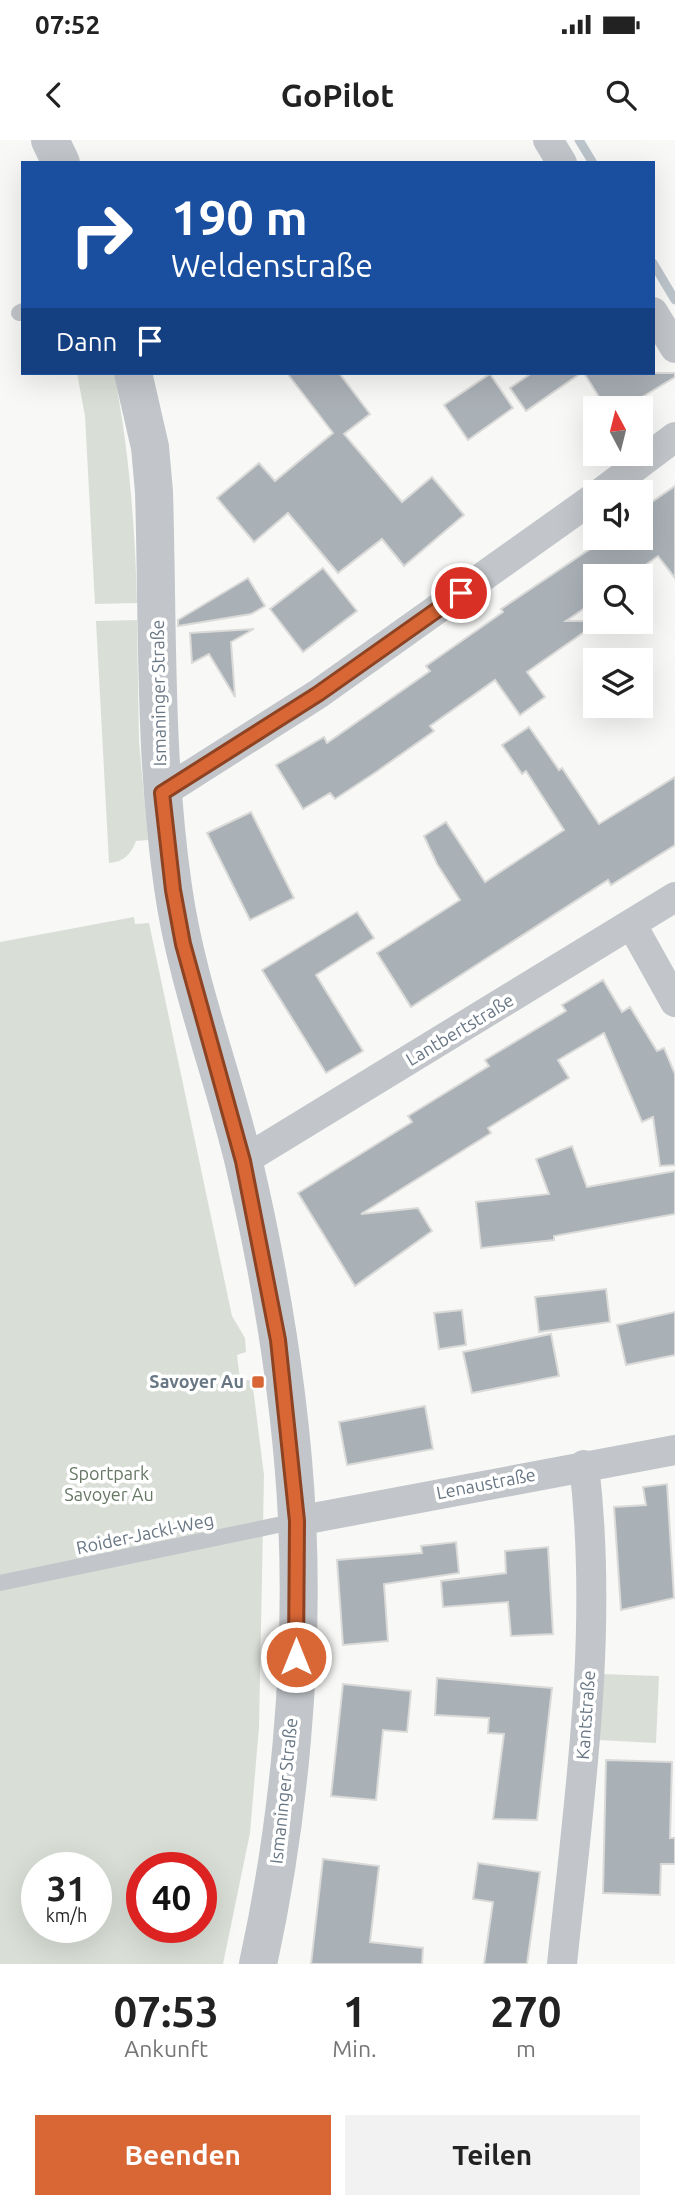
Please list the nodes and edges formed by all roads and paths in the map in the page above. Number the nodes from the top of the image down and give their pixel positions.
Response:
1 (50, 140) edge
2 (548, 140) edge
3 (60, 161) edge
4 (561, 161) edge
5 (655, 315) edge
6 (675, 348) edge
7 (133, 375) edge
8 (675, 436) edge
9 (618, 480) edge
10 (583, 505) edge
11 (162, 793) junction
12 (675, 897) edge
13 (632, 925) junction
14 (675, 1002) edge
15 (243, 1161) junction
16 (675, 1450) edge
17 (584, 1465) junction
18 (297, 1521) junction
19 (0, 1583) edge
20 (258, 1964) edge
21 (562, 1964) edge

1 - 3 street
2 - 4 street
5 - 6 street
7 - 11 street, Ismaninger Straße
8 - 9 street
10 - 11 street
11 - 15 street, Ismaninger Straße
12 - 13 street, Lantbertstraße
13 - 14 street
13 - 15 street, Lantbertstraße
15 - 18 street, Ismaninger Straße
16 - 17 street, Lenaustraße
17 - 18 street, Lenaustraße
17 - 21 street, Kantstraße
18 - 19 lane, Roider-Jackl-Weg
18 - 20 street, Ismaninger Straße

